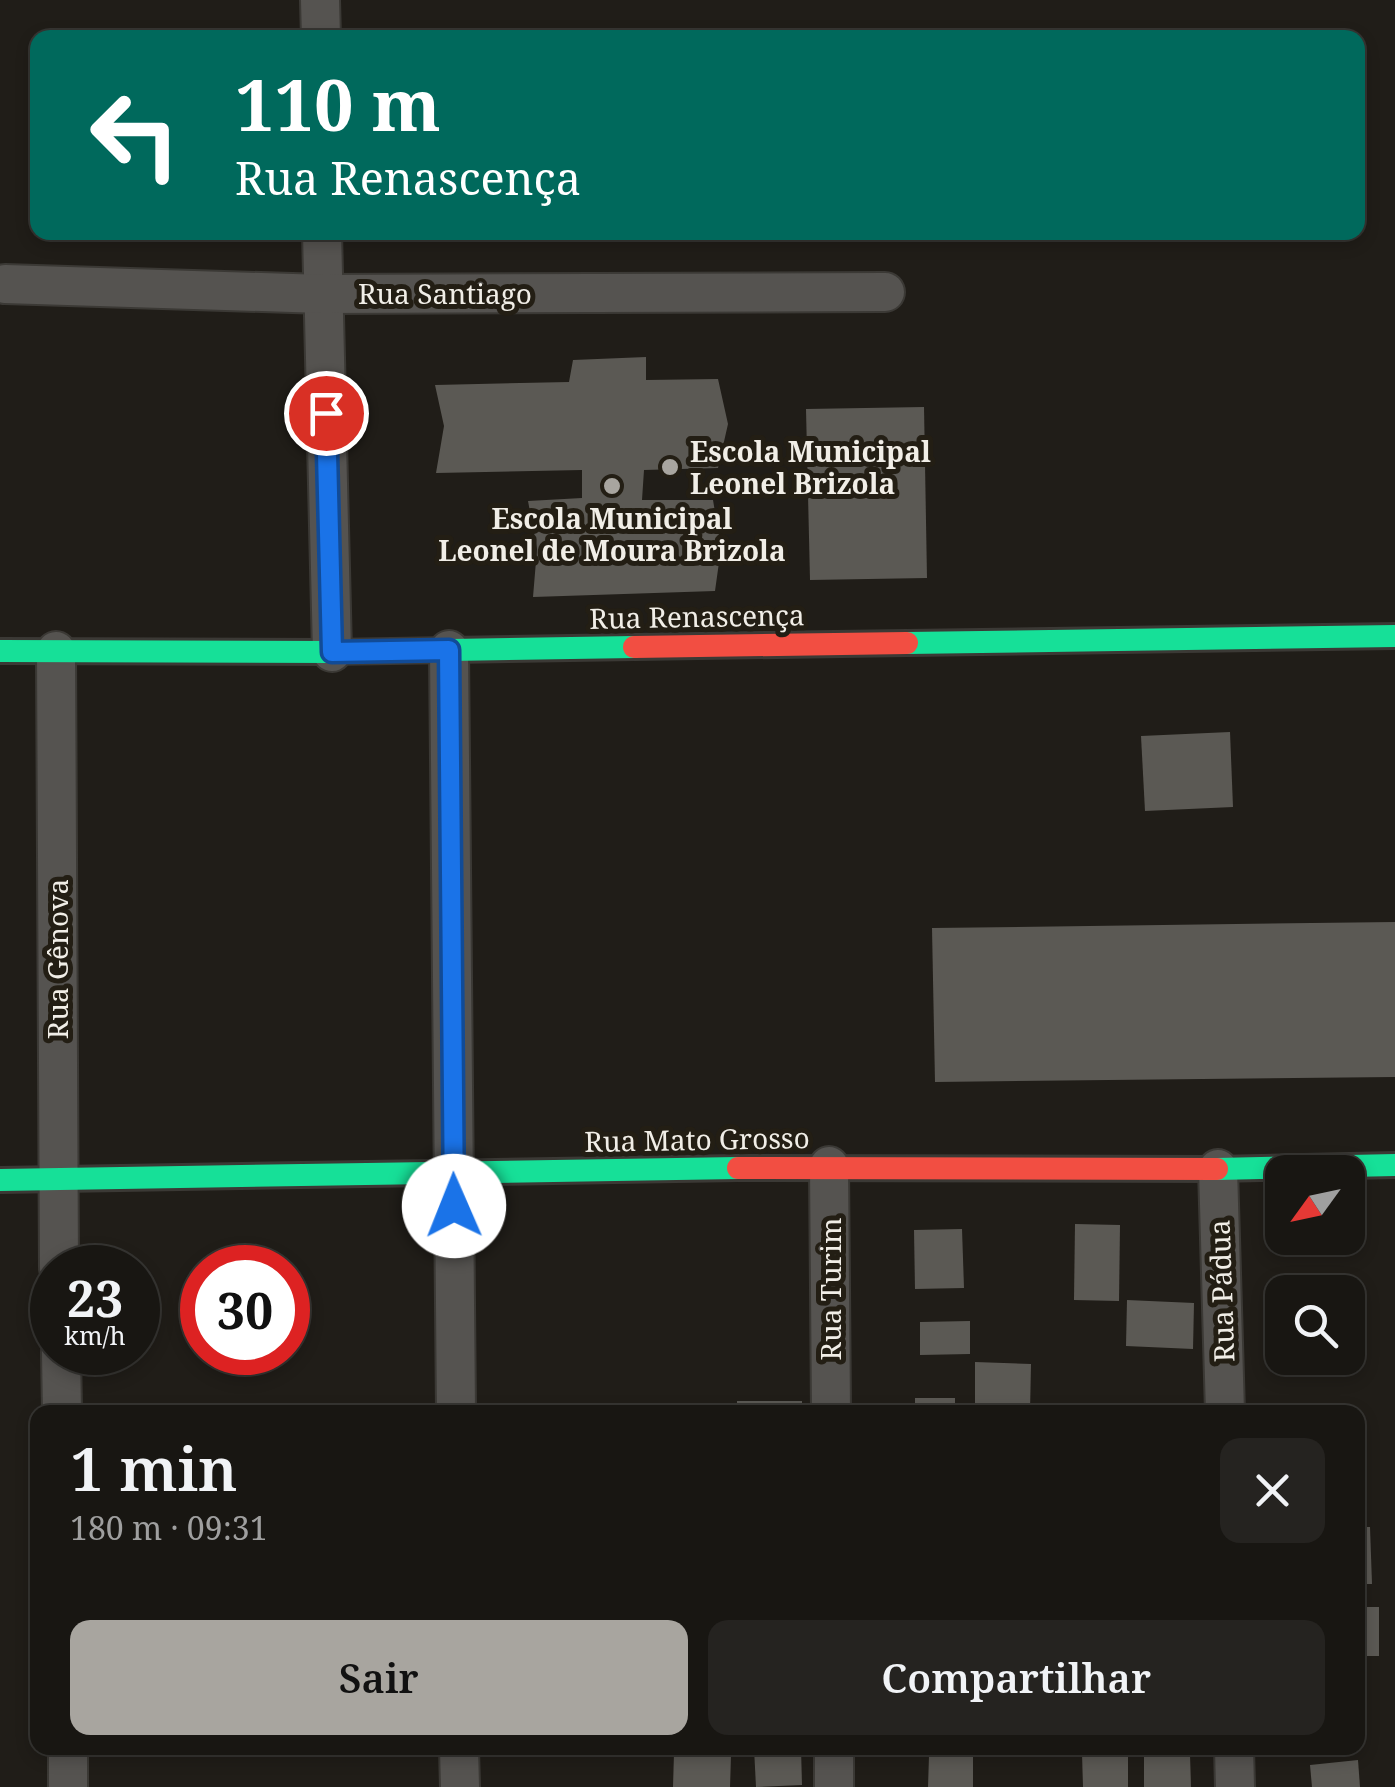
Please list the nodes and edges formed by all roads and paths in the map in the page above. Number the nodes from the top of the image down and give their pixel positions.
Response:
1 (320, 0) edge
2 (320, 30) edge
3 (322, 240) edge
4 (5, 284) dead end
5 (885, 292) dead end
6 (322, 294) junction
7 (1395, 636) edge
8 (449, 650) junction
9 (56, 651) junction
10 (0, 652) edge
11 (332, 652) junction
12 (1395, 1165) edge
13 (829, 1166) junction
14 (1218, 1169) junction
15 (454, 1172) junction
16 (58, 1179) junction
17 (0, 1180) edge
18 (59, 1245) edge
19 (61, 1375) edge
20 (62, 1405) edge
21 (456, 1405) edge
22 (831, 1405) edge
23 (1225, 1405) edge
24 (68, 1755) edge
25 (459, 1755) edge
26 (834, 1755) edge
27 (1234, 1755) edge
28 (68, 1787) edge
29 (460, 1787) edge
30 (834, 1787) edge
31 (1236, 1787) edge

1 - 2 street
3 - 6 street
4 - 6 street, Rua Santiago
5 - 6 street, Rua Santiago
6 - 11 street
7 - 8 street, Rua Renascença
8 - 11 street, Rua Renascença
8 - 15 street
9 - 10 street, Rua Renascença
9 - 11 street, Rua Renascença
9 - 16 street, Rua Gênova
12 - 14 street, Rua Mato Grosso
13 - 14 street, Rua Mato Grosso
13 - 15 street, Rua Mato Grosso
13 - 22 street, Rua Turim
14 - 23 street, Rua Pádua
15 - 16 street, Rua Mato Grosso
15 - 21 street
16 - 17 street, Rua Mato Grosso
16 - 18 street, Rua Gênova
19 - 20 street
24 - 28 street
25 - 29 street
26 - 30 street
27 - 31 street

